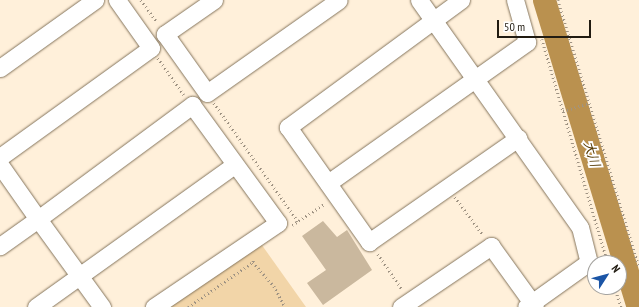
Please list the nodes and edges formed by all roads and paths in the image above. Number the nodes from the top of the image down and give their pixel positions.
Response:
1 (95, 0) edge
2 (117, 0) edge
3 (141, 0) edge
4 (214, 0) edge
5 (339, 0) edge
6 (419, 0) edge
7 (461, 0) edge
8 (515, 0) edge
9 (558, 0) edge
10 (433, 19) junction
11 (165, 34) junction
12 (541, 38) dead end
13 (151, 48) junction
14 (0, 68) edge
15 (475, 77) junction
16 (207, 93) junction
17 (588, 103) junction
18 (192, 105) junction
19 (564, 111) junction
20 (518, 138) junction
21 (0, 156) edge
22 (0, 165) edge
23 (234, 165) junction
24 (448, 187) junction
25 (332, 189) junction
26 (38, 219) junction
27 (298, 221) junction
28 (288, 227) dead end
29 (369, 242) junction
30 (0, 246) edge
31 (491, 246) junction
32 (606, 255) edge
33 (253, 262) dead end
34 (639, 266) edge
35 (79, 276) junction
36 (617, 295) edge
37 (406, 304) edge
38 (531, 306) edge
39 (36, 307) edge
40 (102, 307) edge
41 (154, 307) edge
42 (285, 307) edge
43 (621, 307) edge

1 - 14 street
2 - 13 street
3 - 11 path
4 - 11 street
5 - 16 street
6 - 10 street
7 - 10 street
8 - 15 street
9 - 17 path
10 - 15 street
10 - 25 street
11 - 16 street
12 - 19 path
13 - 18 path
13 - 21 street
15 - 20 street
15 - 25 street
16 - 27 path
17 - 19 path
17 - 34 path
18 - 23 street
18 - 26 street
19 - 32 path
20 - 24 street
20 - 38 street
22 - 26 street
23 - 35 street
23 - 41 street
24 - 29 street
24 - 31 path
25 - 27 path
25 - 29 street
26 - 30 street
26 - 35 street
27 - 28 path
29 - 37 path
31 - 37 street
31 - 38 street
33 - 42 path
35 - 39 street
35 - 40 street
36 - 43 path

